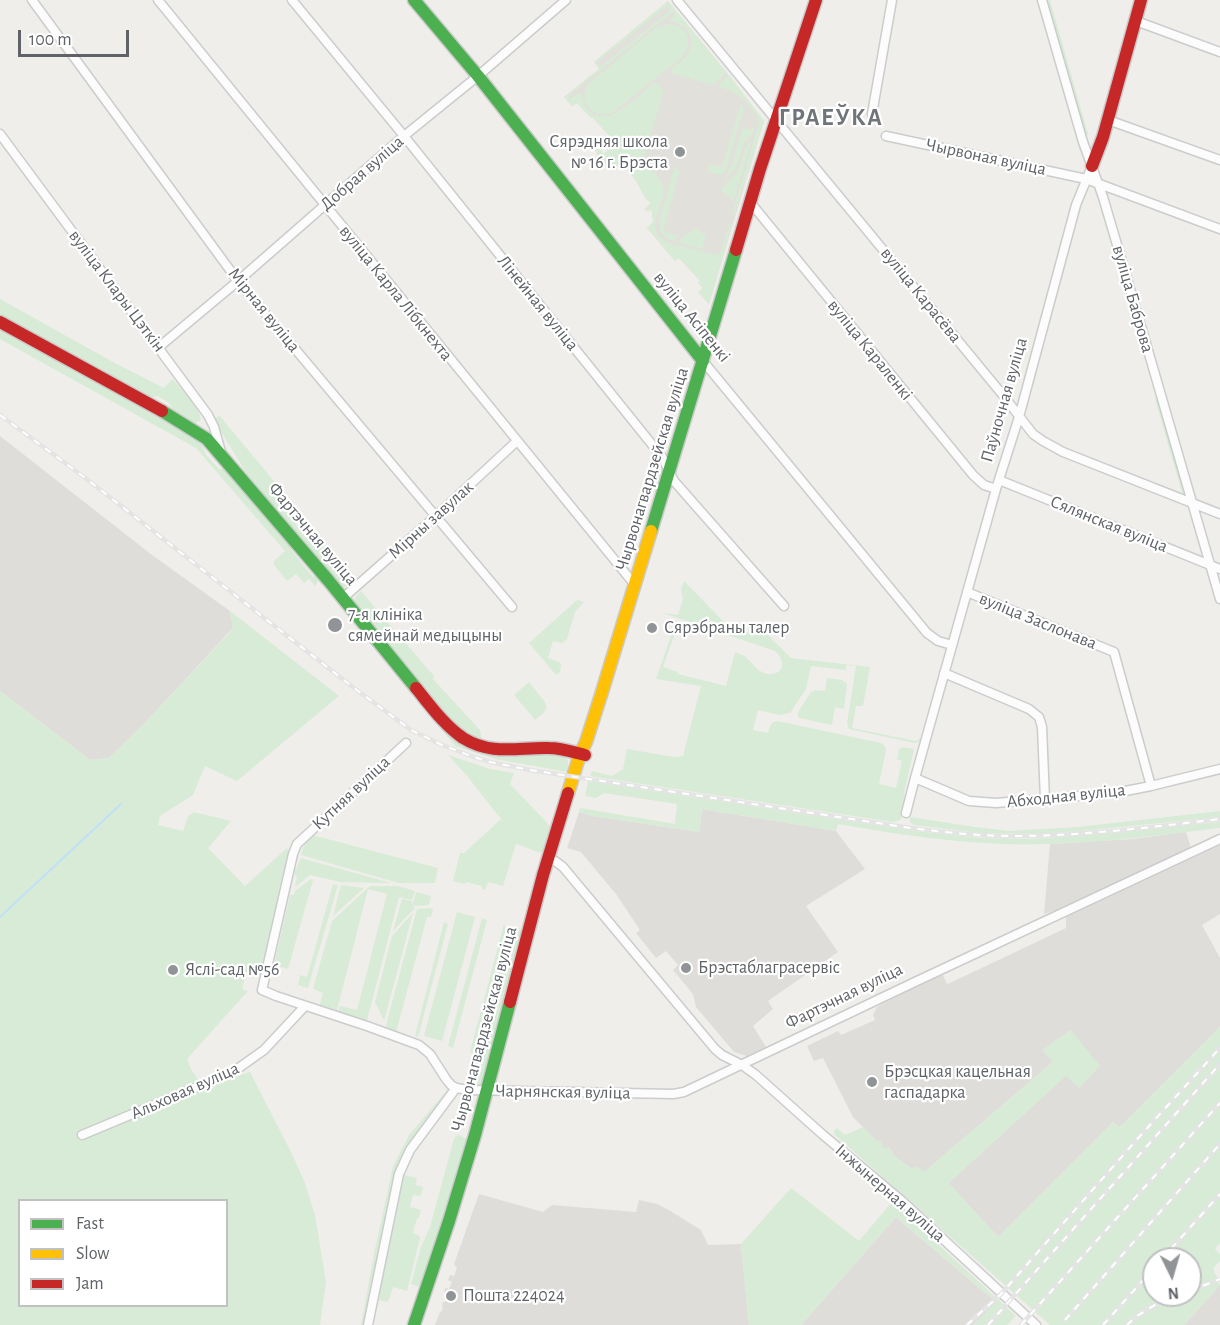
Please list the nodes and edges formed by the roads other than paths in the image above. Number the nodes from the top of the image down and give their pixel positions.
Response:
1 (32, 0) edge
2 (158, 0) edge
3 (292, 0) edge
4 (414, 0) edge
5 (566, 0) edge
6 (677, 0) edge
7 (816, 0) edge
8 (892, 0) edge
9 (1042, 0) edge
10 (1141, 0) edge
11 (1136, 21) junction
12 (1220, 52) edge
13 (478, 76) junction
14 (872, 114) dead end
15 (776, 119) junction
16 (1108, 120) junction
17 (0, 134) edge
18 (404, 136) junction
19 (886, 136) dead end
20 (1220, 160) edge
21 (1092, 166) junction
22 (1086, 179) junction
23 (1098, 183) junction
24 (750, 201) junction
25 (325, 205) junction
26 (1220, 229) edge
27 (238, 281) junction
28 (0, 322) edge
29 (159, 347) junction
30 (703, 361) junction
31 (1019, 417) junction
32 (517, 441) junction
33 (222, 455) junction
34 (669, 471) junction
35 (999, 480) junction
36 (996, 489) junction
37 (1192, 503) junction
38 (1220, 514) edge
39 (435, 518) junction
40 (1210, 565) junction
41 (1220, 569) edge
42 (635, 585) junction
43 (967, 592) junction
44 (343, 598) junction
45 (1220, 599) edge
46 (784, 606) dead end
47 (512, 608) dead end
48 (952, 645) junction
49 (945, 673) junction
50 (406, 743) dead end
51 (583, 755) junction
52 (1220, 769) edge
53 (915, 778) junction
54 (1151, 786) junction
55 (1045, 800) junction
56 (906, 813) dead end
57 (1220, 839) edge
58 (552, 860) junction
59 (305, 1005) junction
60 (742, 1065) junction
61 (456, 1088) junction
62 (491, 1090) junction
63 (82, 1135) dead end
64 (368, 1325) edge
65 (414, 1325) edge
66 (420, 1325) edge
67 (1036, 1325) edge

1 - 27 street, Мірная вуліца
2 - 25 street, вуліца Карла Лібкнехта
3 - 18 street, Лінейная вуліца
4 - 13 main road, вуліца Асіпенкі
5 - 13 street, Добрая вуліца
6 - 15 street, вуліца Карасёва
7 - 15 main road, Чырвонагвардзейская вуліца
8 - 14 street
9 - 21 street, вуліца Баброва
10 - 11 main road, Паўночная вуліца
11 - 12 street
11 - 16 main road, Паўночная вуліца
13 - 18 street, Добрая вуліца
13 - 30 main road, вуліца Асіпенкі
15 - 24 main road, Чырвонагвардзейская вуліца
15 - 31 street, вуліца Карасёва
16 - 20 street
16 - 21 main road, Паўночная вуліца
17 - 29 street, вуліца Клары Цэткін
18 - 25 street, Добрая вуліца
18 - 34 street, Лінейная вуліца
19 - 22 street, Чырвоная вуліца
21 - 22 street, Паўночная вуліца
21 - 23 street, вуліца Баброва
22 - 23 street, Чырвоная вуліца
22 - 31 street, Паўночная вуліца
23 - 26 street, Чырвоная вуліца
23 - 37 street, вуліца Баброва
24 - 30 main road, Чырвонагвардзейская вуліца
24 - 36 street, вуліца Караленкі
25 - 27 street, Добрая вуліца
25 - 32 street, вуліца Карла Лібкнехта
27 - 29 street, Добрая вуліца
27 - 39 street, Мірная вуліца
28 - 33 main road, Фартэчная вуліца
29 - 33 street, вуліца Клары Цэткін
30 - 34 main road, Чырвонагвардзейская вуліца
30 - 48 street, вуліца Асіпенкі
31 - 35 street, Паўночная вуліца
31 - 37 street, вуліца Карасёва
32 - 39 street, Мірны завулак
32 - 42 street, вуліца Карла Лібкнехта
33 - 44 main road, Фартэчная вуліца
34 - 42 main road, Чырвонагвардзейская вуліца
34 - 46 street, Лінейная вуліца
35 - 36 street, Паўночная вуліца
35 - 40 street, Сялянская вуліца
36 - 43 street, Паўночная вуліца
37 - 38 street, вуліца Карасёва
37 - 40 street, вуліца Баброва
39 - 44 street, Мірны завулак
39 - 47 street, Мірная вуліца
40 - 41 street, Сялянская вуліца
40 - 45 street, вуліца Баброва
42 - 51 main road, Чырвонагвардзейская вуліца
43 - 48 street, Паўночная вуліца
43 - 54 street, вуліца Заслонава
44 - 51 main road, Фартэчная вуліца
48 - 49 street, Паўночная вуліца
49 - 53 street, Паўночная вуліца
49 - 55 street
50 - 59 street, Кутняя вуліца
51 - 58 main road, Чырвонагвардзейская вуліца
52 - 54 street, Абходная вуліца
53 - 55 street, Абходная вуліца
53 - 56 street, Паўночная вуліца
54 - 55 street, Абходная вуліца
57 - 60 street, Фартэчная вуліца
58 - 60 street
58 - 62 main road, Чырвонагвардзейская вуліца
59 - 61 street
59 - 63 street, Альховая вуліца
60 - 62 street, Чарнянская вуліца
60 - 67 street, Інжынерная вуліца
61 - 62 street, Чарнянская вуліца
61 - 64 street
62 - 65 main road, Чырвонагвардзейская вуліца
62 - 66 main road, Чырвонагвардзейская вуліца

